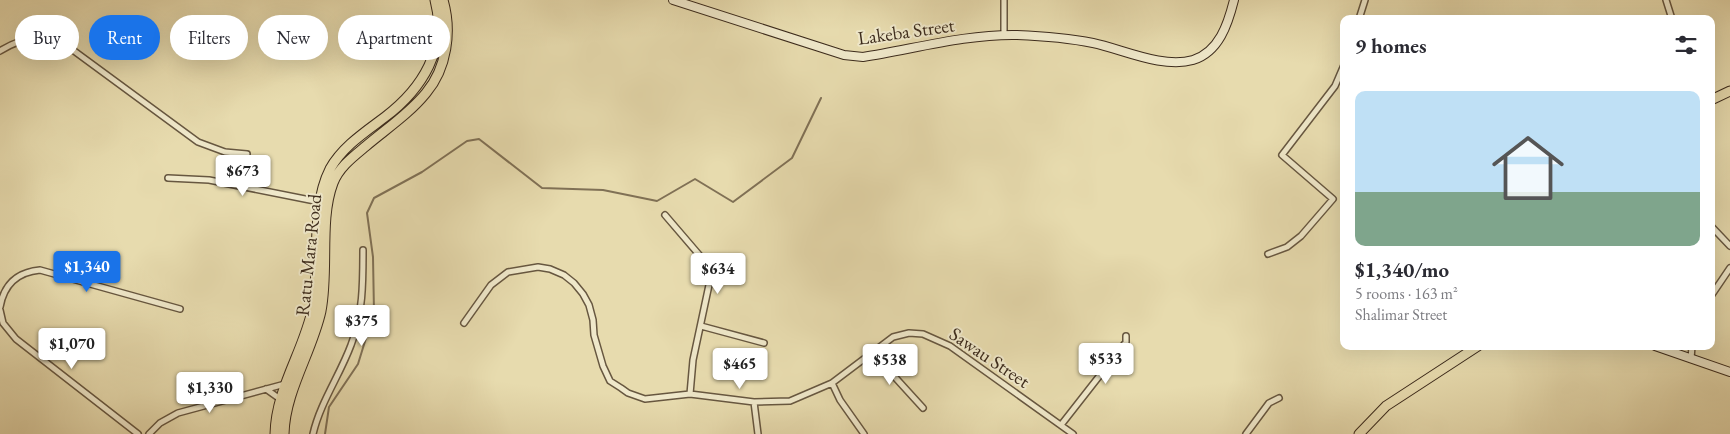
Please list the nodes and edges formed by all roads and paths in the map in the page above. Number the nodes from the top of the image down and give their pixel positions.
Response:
1 (435, 0) edge
2 (443, 0) edge
3 (673, 0) edge
4 (1004, 0) edge
5 (1234, 0) edge
6 (1365, 0) edge
7 (1666, 0) edge
8 (1360, 15) edge
9 (1670, 15) edge
10 (1004, 35) junction
11 (0, 51) edge
12 (1340, 83) edge
13 (1730, 91) edge
14 (1715, 98) edge
15 (247, 154) dead end
16 (168, 178) dead end
17 (320, 202) junction
18 (665, 215) dead end
19 (1715, 230) edge
20 (1730, 246) edge
21 (363, 250) dead end
22 (1268, 254) dead end
23 (1730, 268) edge
24 (1715, 290) edge
25 (0, 308) edge
26 (180, 309) dead end
27 (464, 322) dead end
28 (701, 326) junction
29 (1126, 336) dead end
30 (764, 343) dead end
31 (1472, 350) edge
32 (1666, 350) edge
33 (1692, 350) edge
34 (872, 352) junction
35 (1691, 359) junction
36 (1730, 372) edge
37 (832, 383) junction
38 (285, 384) junction
39 (266, 389) junction
40 (690, 394) junction
41 (1279, 398) dead end
42 (280, 399) junction
43 (754, 402) junction
44 (923, 408) dead end
45 (1061, 425) junction
46 (138, 434) edge
47 (149, 434) edge
48 (275, 434) edge
49 (284, 434) edge
50 (313, 434) edge
51 (758, 434) edge
52 (864, 434) edge
53 (1073, 434) edge
54 (1246, 434) edge
55 (1359, 434) edge

1 - 17 main road, Ratu Mara Road
2 - 49 main road, Ratu Mara Road
3 - 10 main road, Lakeba Street
4 - 10 street
5 - 10 main road, Lakeba Street
6 - 8 street
7 - 9 street
11 - 15 street
12 - 22 street
13 - 14 main road
16 - 17 street
17 - 38 main road, Ratu Mara Road
18 - 28 street
19 - 20 street
21 - 50 street
23 - 24 street
25 - 26 street
25 - 46 street
27 - 40 street, Sawau Street
28 - 30 street
28 - 40 street
29 - 45 street
31 - 55 main road
32 - 35 main road
33 - 35 street
34 - 37 street, Sawau Street
34 - 44 street
34 - 45 street, Sawau Street
35 - 36 main road
37 - 43 street, Sawau Street
37 - 52 street
38 - 39 street
38 - 42 main road, Ratu Mara Road
39 - 42 street
39 - 47 street
40 - 43 street, Sawau Street
41 - 54 street
42 - 48 main road, Ratu Mara Road
43 - 51 street
45 - 53 street, Sawau Street

